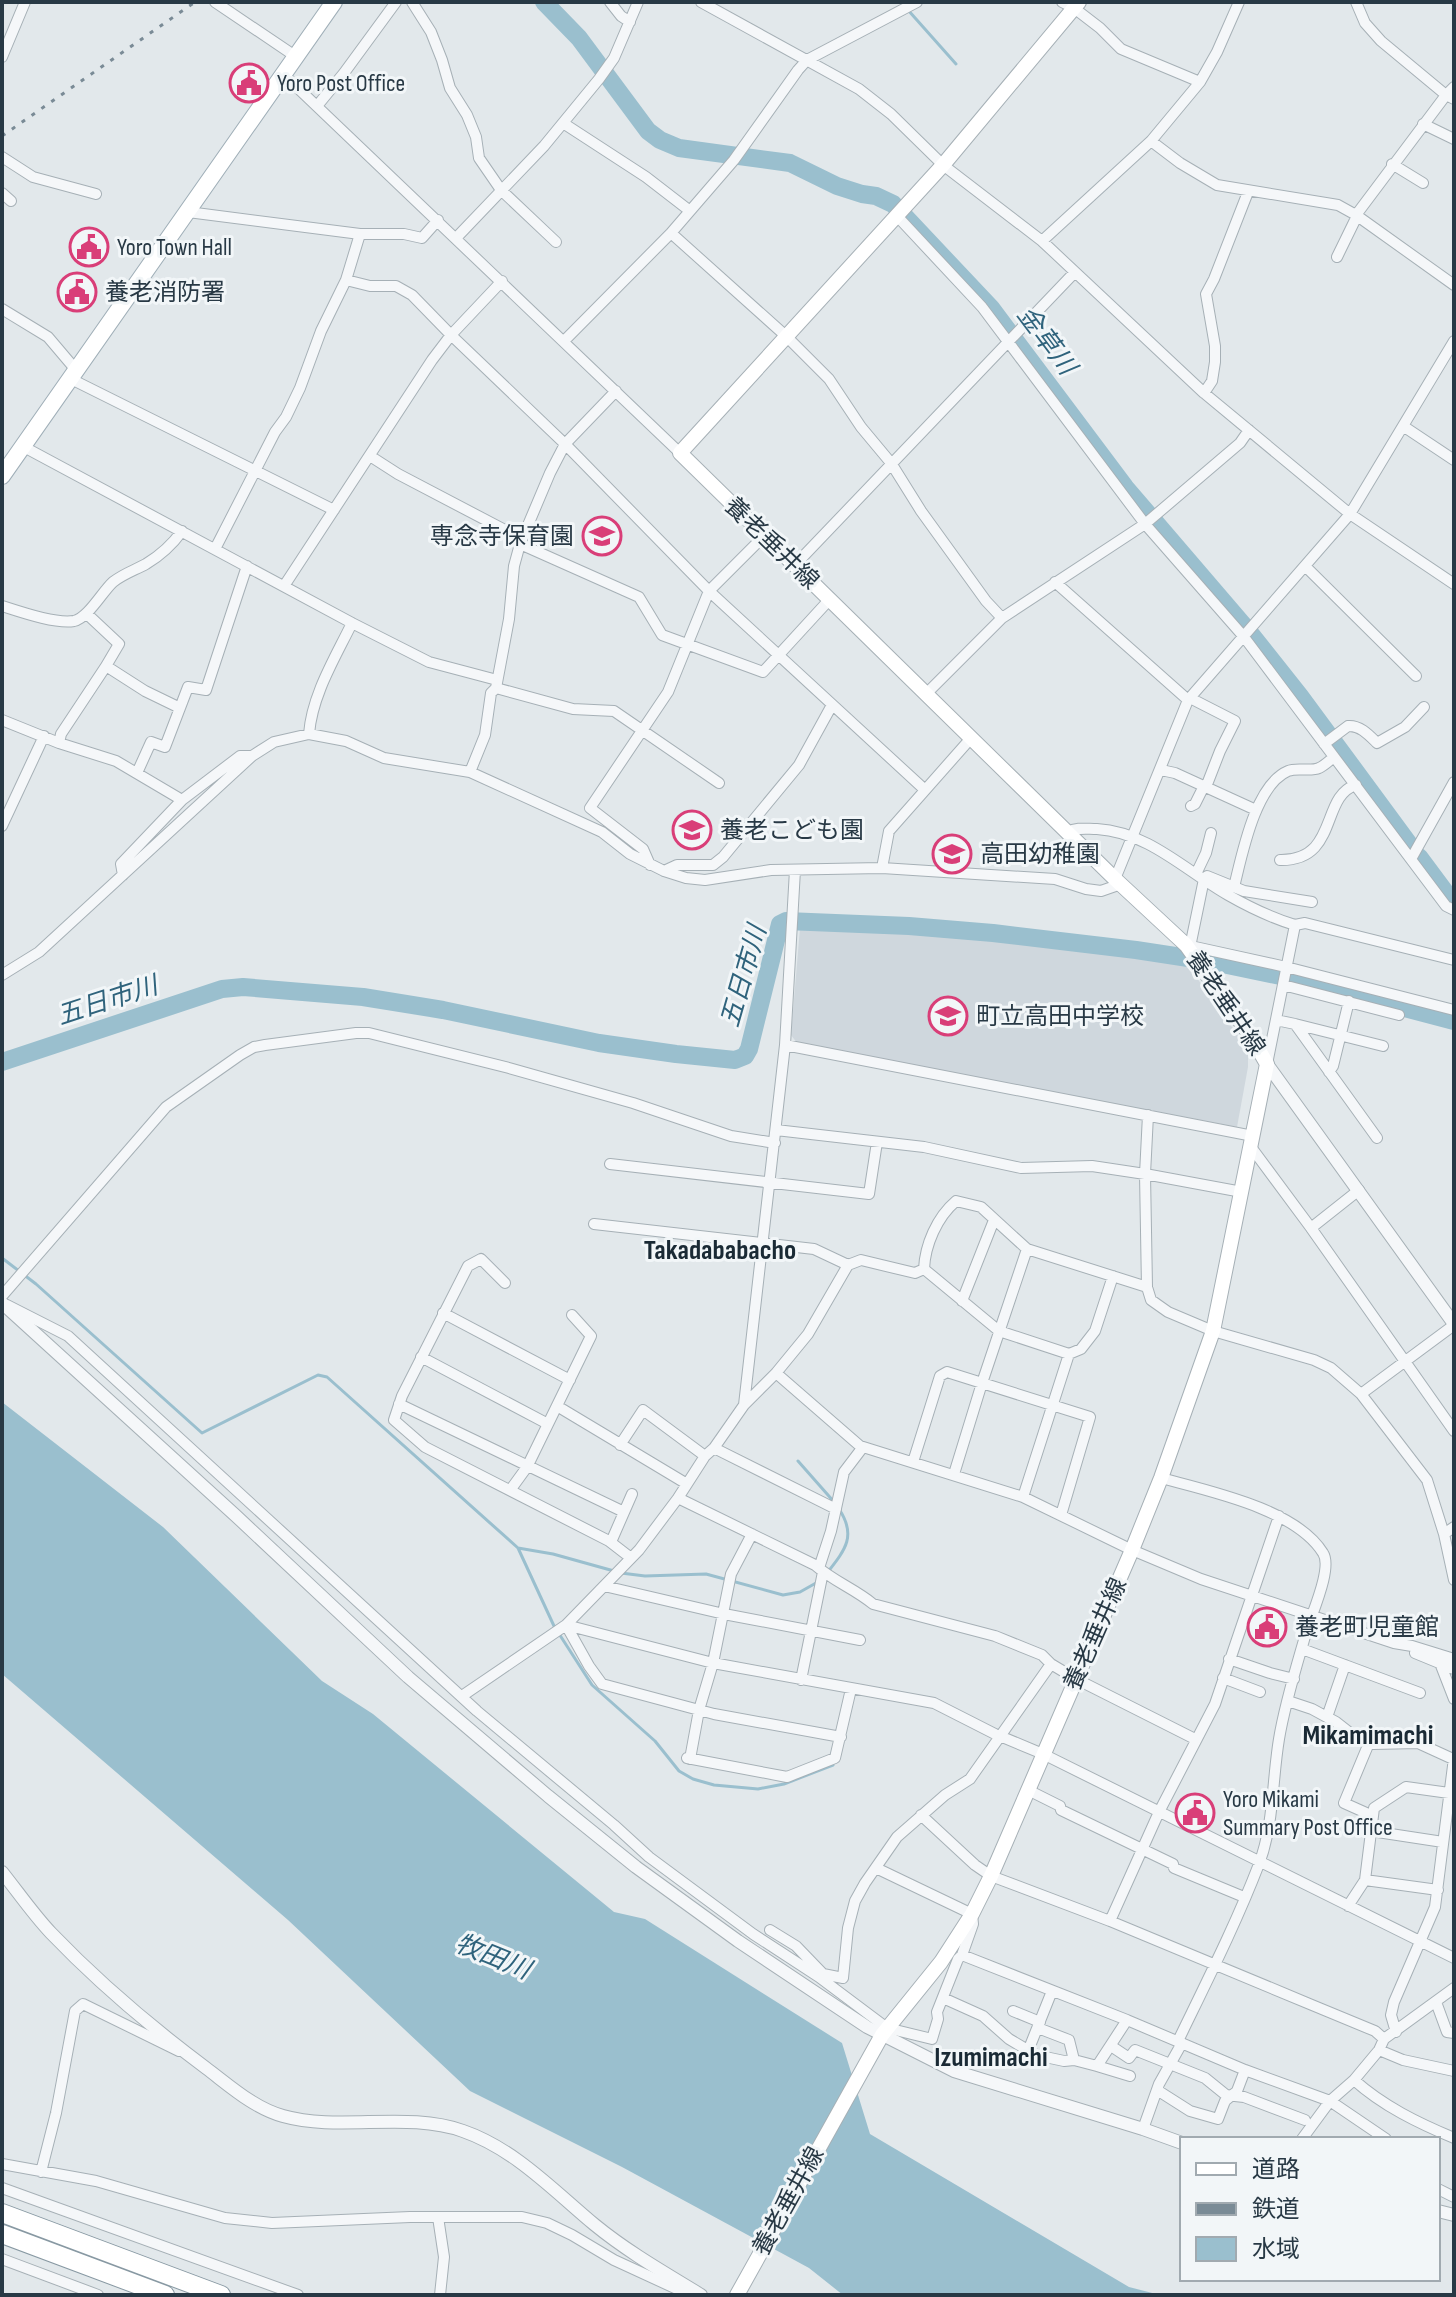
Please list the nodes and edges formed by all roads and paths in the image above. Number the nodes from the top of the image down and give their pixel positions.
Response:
1 (25, 2) edge
2 (215, 2) edge
3 (334, 2) edge
4 (396, 2) edge
5 (412, 2) edge
6 (610, 2) edge
7 (638, 2) edge
8 (701, 2) edge
9 (891, 2) edge
10 (917, 2) edge
11 (1239, 2) edge
12 (1356, 2) edge
13 (1072, 4) edge
14 (900, 11) junction
15 (630, 22) junction
16 (295, 56) junction
17 (2, 57) edge
18 (807, 60) junction
19 (283, 74) junction
20 (1200, 82) junction
21 (1451, 94) edge
22 (317, 106) junction
23 (563, 123) junction
24 (1423, 124) junction
25 (1454, 139) edge
26 (1151, 141) junction
27 (3, 160) edge
28 (1392, 164) junction
29 (943, 165) junction
30 (1423, 183) dead end
31 (501, 190) junction
32 (1248, 192) junction
33 (2, 193) edge
34 (96, 194) dead end
35 (11, 201) dead end
36 (690, 211) junction
37 (188, 212) junction
38 (900, 213) junction
39 (1356, 215) junction
40 (438, 220) junction
41 (671, 233) junction
42 (360, 234) junction
43 (457, 237) junction
44 (1042, 241) junction
45 (556, 242) dead end
46 (1337, 257) dead end
47 (1075, 272) junction
48 (346, 280) junction
49 (502, 281) junction
50 (1454, 285) edge
51 (2, 309) edge
52 (451, 335) junction
53 (787, 337) junction
54 (564, 341) junction
55 (1008, 341) junction
56 (1454, 341) edge
57 (73, 374) junction
58 (616, 391) junction
59 (1204, 393) junction
60 (1403, 426) junction
61 (1249, 430) junction
62 (565, 444) junction
63 (24, 447) junction
64 (680, 453) junction
65 (370, 456) junction
66 (1454, 460) edge
67 (891, 463) junction
68 (256, 472) junction
69 (2, 476) edge
70 (334, 510) junction
71 (1350, 514) junction
72 (1145, 524) junction
73 (182, 531) junction
74 (764, 536) junction
75 (521, 542) junction
76 (215, 549) junction
77 (247, 566) junction
78 (794, 566) junction
79 (1305, 566) junction
80 (1055, 582) junction
81 (1454, 584) edge
82 (284, 586) junction
83 (709, 591) junction
84 (830, 599) junction
85 (2, 606) edge
86 (87, 614) junction
87 (1002, 618) junction
88 (352, 623) junction
89 (1244, 637) junction
90 (687, 644) junction
91 (778, 655) junction
92 (106, 666) junction
93 (1416, 676) dead end
94 (497, 684) junction
95 (927, 693) junction
96 (1189, 699) junction
97 (832, 705) junction
98 (1424, 707) dead end
99 (180, 708) junction
100 (2, 720) edge
101 (644, 731) junction
102 (309, 734) junction
103 (44, 736) junction
104 (972, 737) junction
105 (1329, 740) junction
106 (59, 743) junction
107 (252, 756) junction
108 (1334, 757) junction
109 (1161, 770) junction
110 (470, 772) junction
111 (137, 773) junction
112 (1454, 782) edge
113 (719, 783) dead end
114 (1356, 785) junction
115 (1205, 786) junction
116 (924, 789) junction
117 (182, 800) junction
118 (1191, 806) dead end
119 (1256, 810) junction
120 (2, 826) edge
121 (1068, 832) junction
122 (1211, 833) dead end
123 (1134, 837) junction
124 (1411, 859) junction
125 (1280, 860) dead end
126 (650, 865) junction
127 (882, 868) junction
128 (795, 870) junction
129 (664, 871) junction
130 (123, 875) junction
131 (1200, 876) junction
132 (1118, 882) junction
133 (1234, 887) junction
134 (1312, 902) dead end
135 (1454, 910) edge
136 (1295, 925) junction
137 (1190, 949) junction
138 (1454, 960) edge
139 (1286, 967) junction
140 (2, 975) edge
141 (1283, 985) junction
142 (1349, 1001) junction
143 (1454, 1010) edge
144 (1399, 1015) dead end
145 (1276, 1020) junction
146 (1295, 1024) junction
147 (1341, 1035) junction
148 (785, 1045) junction
149 (1383, 1046) dead end
150 (1267, 1064) junction
151 (1329, 1072) junction
152 (1148, 1115) junction
153 (776, 1130) junction
154 (1377, 1138) dead end
155 (877, 1142) junction
156 (1252, 1142) junction
157 (775, 1143) junction
158 (610, 1164) dead end
159 (1145, 1174) junction
160 (771, 1184) junction
161 (1359, 1190) junction
162 (1242, 1192) junction
163 (994, 1220) junction
164 (594, 1224) dead end
165 (1311, 1228) junction
166 (763, 1245) junction
167 (1027, 1249) junction
168 (848, 1265) junction
169 (924, 1269) junction
170 (1113, 1276) junction
171 (505, 1283) dead end
172 (1147, 1287) junction
173 (2, 1296) edge
174 (962, 1301) junction
175 (2, 1303) edge
176 (443, 1313) junction
177 (572, 1315) dead end
178 (1454, 1324) edge
179 (999, 1331) junction
180 (1213, 1331) junction
181 (1069, 1354) junction
182 (421, 1357) junction
183 (1405, 1361) junction
184 (776, 1373) junction
185 (570, 1380) junction
186 (982, 1383) junction
187 (1361, 1394) junction
188 (399, 1404) junction
189 (1053, 1404) junction
190 (744, 1405) junction
191 (557, 1406) junction
192 (548, 1424) junction
193 (1454, 1431) edge
194 (620, 1445) junction
195 (863, 1447) junction
196 (710, 1452) junction
197 (913, 1462) junction
198 (527, 1467) junction
199 (954, 1474) junction
200 (1161, 1478) junction
201 (687, 1484) junction
202 (511, 1489) junction
203 (632, 1494) dead end
204 (1023, 1497) junction
205 (678, 1498) junction
206 (836, 1509) junction
207 (624, 1512) junction
208 (1061, 1515) junction
209 (1279, 1516) junction
210 (1454, 1527) edge
211 (752, 1534) junction
212 (1444, 1534) junction
213 (611, 1542) junction
214 (1132, 1550) junction
215 (631, 1558) junction
216 (821, 1570) junction
217 (1454, 1580) edge
218 (604, 1586) junction
219 (1253, 1595) junction
220 (724, 1614) junction
221 (1311, 1615) junction
222 (566, 1625) junction
223 (811, 1631) junction
224 (860, 1640) dead end
225 (1404, 1645) junction
226 (1302, 1649) junction
227 (1229, 1659) junction
228 (1454, 1659) edge
229 (713, 1663) junction
230 (1440, 1663) junction
231 (1051, 1664) junction
232 (1345, 1665) junction
233 (1454, 1669) edge
234 (1223, 1678) junction
235 (1076, 1679) junction
236 (1294, 1679) junction
237 (801, 1680) junction
238 (851, 1689) junction
239 (1260, 1692) dead end
240 (1420, 1693) dead end
241 (462, 1696) junction
242 (1454, 1699) edge
243 (1288, 1701) junction
244 (699, 1710) junction
245 (1327, 1717) junction
246 (1001, 1736) junction
247 (841, 1737) junction
248 (1195, 1739) junction
249 (1369, 1743) junction
250 (1043, 1754) junction
251 (1453, 1764) edge
252 (1028, 1790) junction
253 (1452, 1796) edge
254 (1159, 1812) junction
255 (921, 1815) junction
256 (1373, 1816) junction
257 (1371, 1831) junction
258 (1443, 1842) junction
259 (1142, 1850) junction
260 (1260, 1863) junction
261 (876, 1868) junction
262 (2, 1872) edge
263 (991, 1876) junction
264 (1365, 1880) junction
265 (1438, 1890) junction
266 (1244, 1897) junction
267 (1348, 1906) junction
268 (972, 1914) junction
269 (1110, 1921) junction
270 (770, 1930) dead end
271 (1420, 1941) junction
272 (962, 1955) junction
273 (1454, 1958) edge
274 (1213, 1965) junction
275 (821, 1976) junction
276 (1454, 1988) edge
277 (1052, 1991) junction
278 (943, 1998) junction
279 (1436, 2002) junction
280 (1013, 2011) dead end
281 (1127, 2020) junction
282 (1039, 2025) junction
283 (884, 2031) junction
284 (1396, 2032) junction
285 (1454, 2033) edge
286 (1180, 2042) junction
287 (1381, 2045) junction
288 (1111, 2046) junction
289 (183, 2051) junction
290 (1028, 2051) junction
291 (1074, 2060) junction
292 (1171, 2064) junction
293 (1097, 2066) junction
294 (1245, 2070) junction
295 (1454, 2071) edge
296 (1130, 2076) dead end
297 (1354, 2080) junction
298 (1157, 2090) junction
299 (1232, 2095) junction
300 (1330, 2101) junction
301 (1305, 2120) dead end
302 (1143, 2129) junction
303 (1303, 2137) edge
304 (1383, 2137) edge
305 (1454, 2138) edge
306 (1180, 2142) edge
307 (2, 2164) edge
308 (41, 2172) junction
309 (2, 2188) edge
310 (2, 2213) edge
311 (438, 2217) junction
312 (2, 2234) edge
313 (2, 2259) edge
314 (270, 2290) edge
315 (98, 2295) edge
316 (165, 2295) edge
317 (221, 2295) edge
318 (298, 2295) edge
319 (440, 2295) edge
320 (690, 2295) edge
321 (701, 2295) edge
322 (737, 2295) edge

1 - 17 street
2 - 16 street
3 - 16 main road
4 - 22 street
5 - 31 street
6 - 15 street
7 - 15 street
8 - 18 street
9 - 14 street
10 - 14 street
11 - 20 street
12 - 21 street
13 - 20 street
13 - 29 main road
14 - 18 street
15 - 23 street
16 - 19 main road
18 - 29 street
18 - 36 street
19 - 22 street
19 - 37 main road
20 - 26 street
21 - 24 street
22 - 40 street
23 - 31 street
23 - 36 street
24 - 25 street
24 - 28 street
26 - 32 street
26 - 44 street
27 - 34 street
28 - 30 street
28 - 39 street
29 - 38 main road
29 - 44 street
31 - 43 street
31 - 45 street
32 - 39 street
32 - 59 street
33 - 35 street
36 - 41 street
37 - 42 street
37 - 57 main road
38 - 53 main road
38 - 55 street
39 - 46 street
39 - 50 street
40 - 42 street
40 - 43 street
41 - 53 street
41 - 54 street
42 - 48 street
43 - 49 street
44 - 47 street
47 - 55 street
47 - 59 street
48 - 52 street
48 - 68 street
49 - 52 street
49 - 54 street
51 - 57 street
52 - 62 street
52 - 65 street
53 - 64 main road
53 - 67 street
54 - 58 street
55 - 67 street
55 - 72 street
56 - 60 street
57 - 63 main road
57 - 68 street
58 - 62 street
58 - 64 street
59 - 61 street
60 - 66 street
60 - 71 street
61 - 71 street
61 - 72 street
62 - 75 street
62 - 83 street
63 - 69 main road
63 - 73 street
64 - 74 main road, 養老垂井線
65 - 70 street
65 - 75 street
67 - 78 street
67 - 87 street
68 - 70 street
68 - 76 street
70 - 82 street
71 - 79 street
71 - 81 street
72 - 80 street
72 - 89 street
73 - 76 street
73 - 86 street
74 - 78 main road, 養老垂井線
74 - 83 street
75 - 90 street
75 - 94 street
76 - 77 street
77 - 82 street
77 - 99 street
78 - 84 main road, 養老垂井線
79 - 89 street
79 - 93 street
80 - 87 street
80 - 96 street
82 - 88 street
83 - 90 street
83 - 91 street
84 - 91 street
84 - 95 main road, 養老垂井線
85 - 86 street
86 - 92 street
87 - 95 street
88 - 94 street
88 - 102 street
89 - 96 street
89 - 105 street
90 - 91 street
90 - 101 street
91 - 97 street
92 - 99 street
92 - 106 street
94 - 101 street
94 - 110 street
95 - 104 main road, 養老垂井線
96 - 109 street
96 - 115 street
97 - 116 street
97 - 129 street
98 - 105 street
99 - 111 street
100 - 103 street
101 - 113 street
101 - 126 street
102 - 107 street
102 - 110 street
103 - 106 street
103 - 120 street
104 - 116 street
104 - 121 main road, 養老垂井線
105 - 108 street
106 - 111 street
107 - 117 street
107 - 130 street
108 - 114 street
108 - 119 street
109 - 115 street
109 - 123 street
110 - 126 street
111 - 117 street
112 - 124 street
114 - 124 street
114 - 125 street
115 - 118 street
115 - 119 street
116 - 127 street
117 - 130 street
119 - 133 street
121 - 123 street
121 - 132 main road, 養老垂井線
122 - 131 street
123 - 131 street
123 - 132 street
124 - 135 street
126 - 129 street
127 - 128 street
127 - 132 street
128 - 129 street
128 - 148 street
130 - 140 street
131 - 133 street
131 - 136 street
131 - 137 street
132 - 137 main road, 養老垂井線
133 - 134 street
136 - 138 street
136 - 139 street
137 - 139 street
137 - 150 main road, 養老垂井線
139 - 141 street
139 - 143 street
141 - 142 street
141 - 145 street
142 - 144 street
142 - 147 street
145 - 146 street
145 - 150 street
146 - 147 street
146 - 151 street
147 - 149 street
147 - 151 street
148 - 152 street
148 - 153 street
150 - 156 main road, 養老垂井線
150 - 161 street
151 - 154 street
152 - 156 street
152 - 159 street
153 - 155 street
153 - 157 street
155 - 159 street
155 - 160 street
156 - 162 main road, 養老垂井線
156 - 165 street
157 - 160 street
157 - 173 street
158 - 160 street
159 - 162 street
159 - 172 street
160 - 166 street
161 - 165 street
161 - 178 street
162 - 180 main road, 養老垂井線
163 - 167 street
163 - 169 street
163 - 174 street
164 - 166 street
165 - 183 street
166 - 168 street
166 - 190 street
167 - 170 street
167 - 179 street
168 - 169 street
168 - 184 street
169 - 174 street
170 - 172 street
170 - 181 street
171 - 176 street
172 - 180 street
174 - 179 street
175 - 241 street
175 - 283 street
176 - 182 street
176 - 185 street
177 - 185 street
178 - 183 street
179 - 181 street
179 - 186 street
180 - 187 street
180 - 200 main road, 養老垂井線
181 - 189 street
182 - 188 street
182 - 192 street
183 - 187 street
183 - 193 street
184 - 190 street
184 - 195 street
185 - 191 street
186 - 189 street
186 - 197 street
186 - 199 street
187 - 212 street
188 - 198 street
188 - 202 street
189 - 204 street
189 - 208 street
190 - 196 street
191 - 192 street
191 - 194 street
192 - 198 street
194 - 196 street
194 - 201 street
195 - 197 street
195 - 206 street
196 - 201 street
196 - 206 street
197 - 199 street
198 - 202 street
198 - 207 street
199 - 204 street
200 - 209 street
200 - 214 main road, 養老垂井線
201 - 205 street
202 - 213 street
203 - 207 street
204 - 208 street
205 - 211 street
205 - 215 street
206 - 216 street
207 - 213 street
208 - 214 street
209 - 219 street
209 - 221 street
210 - 212 street
211 - 216 street
211 - 220 street
212 - 217 street
213 - 215 street
214 - 219 street
214 - 235 main road, 養老垂井線
215 - 218 street
216 - 223 street
216 - 231 street
218 - 220 street
218 - 222 street
219 - 221 street
219 - 227 street
220 - 223 street
220 - 229 street
221 - 225 street
221 - 226 street
222 - 229 street
222 - 241 street
222 - 244 street
223 - 224 street
223 - 237 street
225 - 228 street
225 - 230 street
226 - 232 street
226 - 236 street
227 - 234 street
227 - 236 street
229 - 237 street
229 - 244 street
230 - 233 street
230 - 242 street
231 - 235 street
231 - 246 street
232 - 240 street
232 - 245 street
234 - 239 street
234 - 248 street
235 - 248 street
235 - 250 main road, 養老垂井線
236 - 243 street
237 - 238 street
238 - 246 street
238 - 247 street
241 - 275 street
243 - 245 street
243 - 260 street
244 - 247 street
244 - 247 street
245 - 249 street
246 - 250 street
246 - 255 street
248 - 254 street
249 - 251 street
249 - 256 street
250 - 252 main road, 養老垂井線
250 - 254 street
251 - 253 street
252 - 259 street
252 - 263 main road, 養老垂井線
253 - 256 street
253 - 258 street
254 - 259 street
254 - 260 street
255 - 261 street
255 - 263 street
256 - 257 street
257 - 258 street
257 - 264 street
258 - 265 street
259 - 266 street
259 - 269 street
260 - 266 street
260 - 267 street
261 - 268 street
261 - 275 street
262 - 289 street
263 - 268 main road, 養老垂井線
263 - 269 street
264 - 265 street
264 - 267 street
265 - 271 street
266 - 274 street
267 - 271 street
268 - 272 street
268 - 283 main road, 養老垂井線
269 - 274 street
270 - 275 street
271 - 273 street
271 - 284 street
272 - 277 street
272 - 278 street
274 - 286 street
274 - 287 street
275 - 283 street
276 - 279 street
277 - 281 street
277 - 282 street
278 - 283 street
278 - 290 street
279 - 284 street
279 - 285 street
280 - 282 street
281 - 286 street
281 - 288 street
282 - 290 street
282 - 291 street
283 - 302 street
283 - 322 main road, 養老垂井線
284 - 287 street
286 - 292 street
286 - 294 street
287 - 295 street
287 - 297 street
288 - 292 street
288 - 293 street
289 - 308 street
289 - 321 street
290 - 291 street
291 - 293 street
292 - 298 street
292 - 299 street
293 - 296 street
294 - 299 street
294 - 300 street
297 - 300 street
297 - 305 street
298 - 299 street
298 - 302 street
299 - 301 street
300 - 303 street
300 - 304 street
302 - 306 street
307 - 308 street
308 - 311 street
309 - 314 street
310 - 317 highway
311 - 319 street
311 - 320 street
312 - 316 highway
313 - 315 street
314 - 318 street

